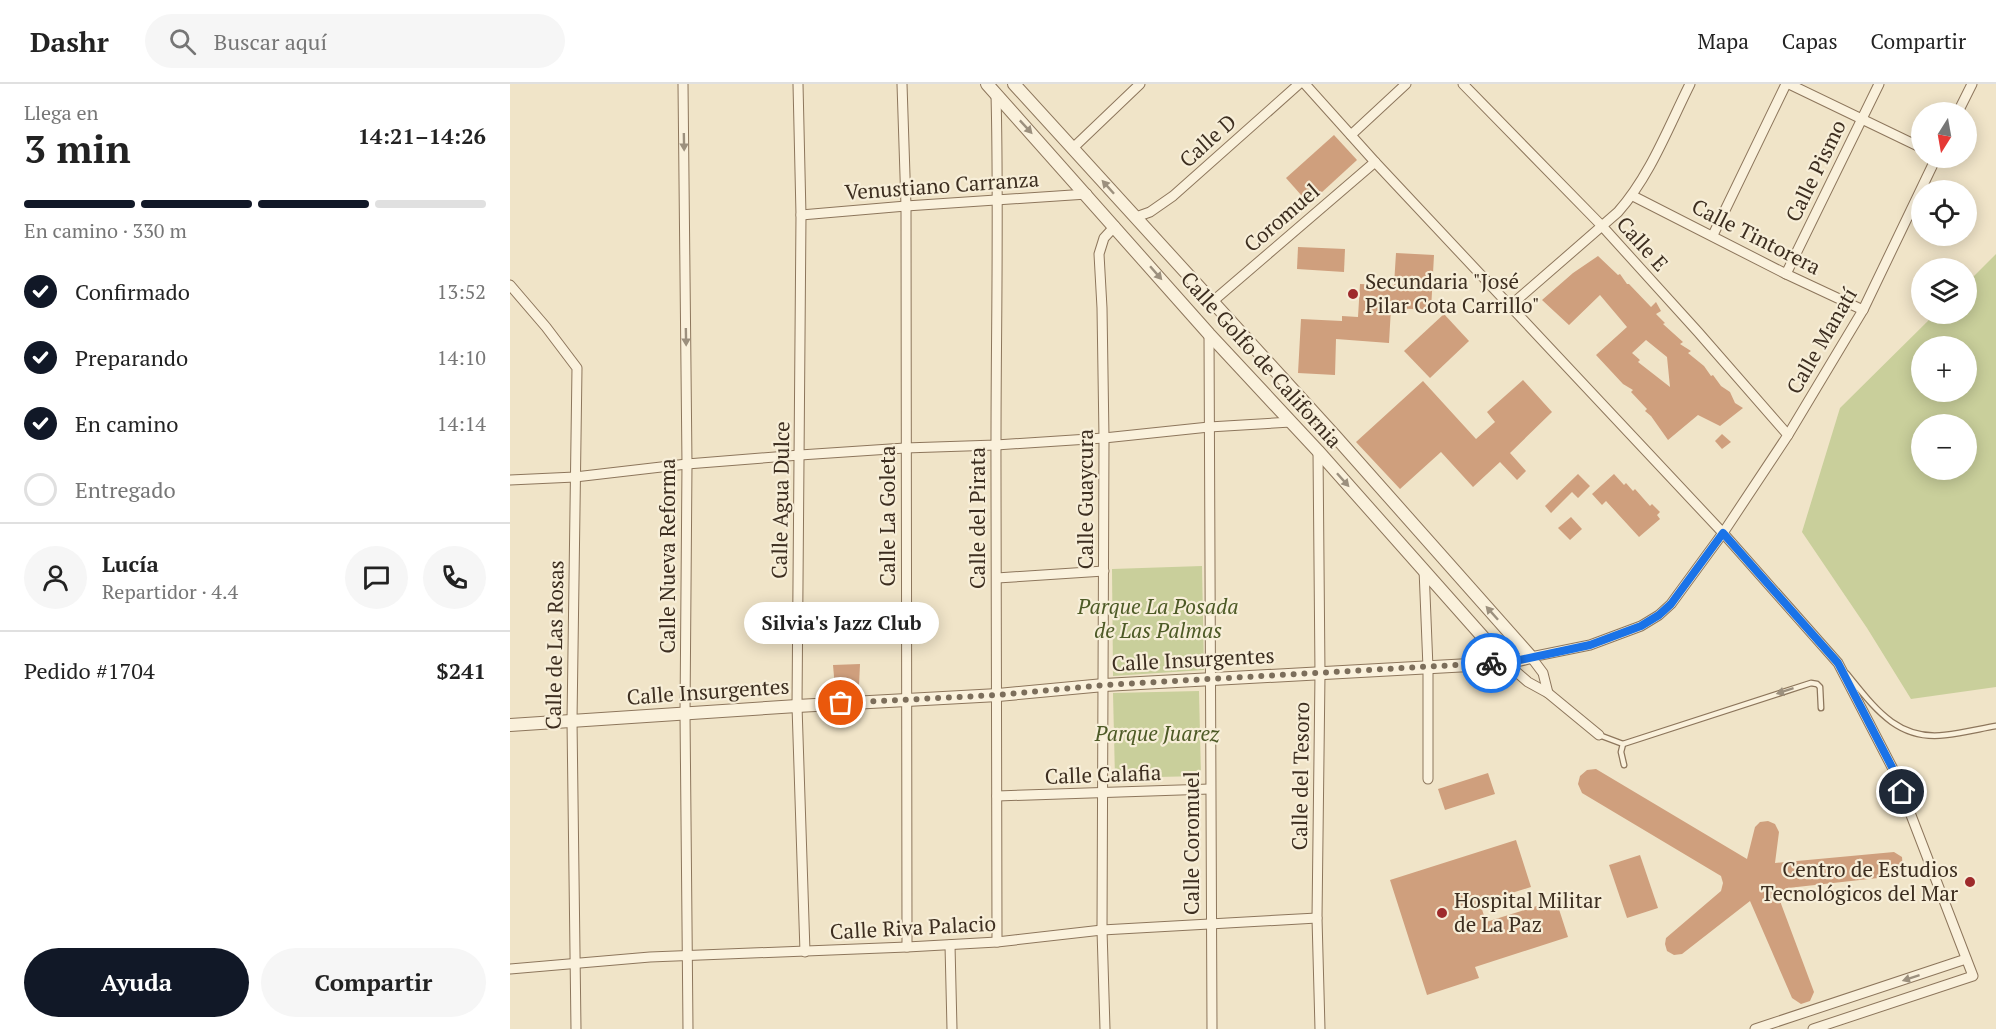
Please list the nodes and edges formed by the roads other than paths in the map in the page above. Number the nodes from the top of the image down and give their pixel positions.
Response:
1 (683, 84) edge
2 (798, 84) edge
3 (902, 84) edge
4 (987, 84) edge
5 (1014, 84) edge
6 (1140, 84) edge
7 (1299, 84) edge
8 (1305, 84) edge
9 (1406, 84) edge
10 (1463, 84) edge
11 (1690, 84) edge
12 (1787, 84) edge
13 (1878, 84) edge
14 (1972, 84) edge
15 (999, 89) edge
16 (1963, 102) edge
17 (1861, 119) junction
18 (1351, 135) junction
19 (1911, 143) edge
20 (1073, 148) junction
21 (1375, 162) junction
22 (1931, 168) edge
23 (1087, 194) junction
24 (1633, 196) junction
25 (999, 200) junction
26 (906, 206) junction
27 (801, 215) junction
28 (1136, 217) junction
29 (1115, 226) junction
30 (1602, 226) junction
31 (1713, 235) junction
32 (1786, 274) junction
33 (510, 285) edge
34 (1212, 302) junction
35 (1510, 306) junction
36 (1863, 310) junction
37 (1209, 334) junction
38 (1292, 422) junction
39 (1209, 427) junction
40 (1788, 435) junction
41 (1335, 436) junction
42 (1104, 438) junction
43 (996, 445) junction
44 (905, 448) junction
45 (1318, 451) junction
46 (800, 455) junction
47 (687, 464) junction
48 (575, 477) junction
49 (510, 480) edge
50 (1723, 533) junction
51 (1424, 569) junction
52 (1104, 571) junction
53 (997, 578) junction
54 (1531, 657) junction
55 (1506, 663) junction
56 (1838, 663) junction
57 (1428, 668) junction
58 (1320, 674) junction
59 (1210, 679) junction
60 (1104, 685) junction
61 (1548, 693) junction
62 (998, 695) junction
63 (907, 699) junction
64 (797, 706) junction
65 (1821, 708) dead end
66 (685, 714) junction
67 (572, 721) junction
68 (510, 725) edge
69 (1996, 726) edge
70 (1599, 735) joint
71 (1623, 744) junction
72 (1624, 765) dead end
73 (1428, 779) dead end
74 (1210, 789) junction
75 (1102, 793) junction
76 (998, 796) junction
77 (1317, 918) junction
78 (1211, 923) junction
79 (1102, 930) junction
80 (997, 942) junction
81 (950, 945) junction
82 (907, 947) junction
83 (805, 952) junction
84 (688, 954) junction
85 (1966, 959) junction
86 (576, 962) junction
87 (510, 969) edge
88 (576, 1029) edge
89 (688, 1029) edge
90 (952, 1029) edge
91 (1105, 1029) edge
92 (1212, 1029) edge
93 (1320, 1029) edge
94 (1755, 1029) edge
95 (1813, 1029) edge

1 -> 47 street, Calle Nueva Reforma
2 - 27 street, Calle Agua Dulce
3 - 26 street, Calle La Goleta
4 - 15 street, Calle Golfo de California
5 - 20 street, Calle Golfo de California
6 - 20 street
7 - 28 street, Calle D
8 - 18 street
9 - 18 street
10 - 30 street, Calle E
11 - 24 street
12 - 17 street
12 - 31 street
13 - 17 street, Calle Pismo
14 - 16 street
15 -> 23 street, Calle Golfo de California
15 - 25 street, Calle del Pirata
17 - 19 street
17 - 32 street, Calle Pismo
18 - 21 street
28 -> 20 street, Calle Golfo de California
21 - 34 street, Coromuel
21 - 35 street
22 - 36 street, Calle Manatí
23 - 25 street, Venustiano Carranza
23 - 29 street, Calle Golfo de California
24 - 30 street
24 - 31 street, Calle Tintorera
25 - 26 street, Venustiano Carranza
25 - 43 street, Calle del Pirata
26 - 27 street, Venustiano Carranza
26 - 44 street, Calle La Goleta
27 - 46 street, Calle Agua Dulce
28 - 29 street
28 - 34 street, Calle Golfo de California
29 -> 37 street, Calle Golfo de California
29 - 42 street, Calle Guaycura
30 - 35 street
30 - 40 street, Calle E
31 - 32 street, Calle Tintorera
32 - 36 street, Calle Tintorera
33 - 48 street, Calle de Las Rosas
34 - 37 street
34 - 41 street, Calle Golfo de California
35 - 50 street
36 - 40 street, Calle Manatí
37 - 38 street, Calle Golfo de California
37 - 39 street, Calle Coromuel
38 - 39 street
38 - 45 street, Calle Golfo de California
39 - 42 street
39 - 59 street, Calle Coromuel
40 - 50 street, Calle Manatí
41 - 45 street
54 -> 41 street, Calle Golfo de California
42 - 43 street
42 - 52 street, Calle Guaycura
43 - 44 street
43 - 53 street, Calle del Pirata
44 - 46 street
44 - 63 street, Calle La Goleta
45 -> 51 street, Calle Golfo de California
45 - 58 street, Calle del Tesoro
46 - 47 street
46 - 64 street, Calle Agua Dulce
47 - 48 street
47 - 66 street, Calle Nueva Reforma
48 - 49 street
48 - 67 street, Calle de Las Rosas
50 - 54 street, Calle Insurgentes
50 - 56 street
51 - 55 street, Calle Golfo de California
51 - 57 street
52 - 53 street
52 - 60 street, Calle Guaycura
53 - 62 street, Calle del Pirata
54 - 55 street, Calle Insurgentes
54 - 61 street
55 - 57 street, Calle Insurgentes
55 - 61 street
56 - 69 lane
56 - 85 street
57 - 58 street, Calle Insurgentes
57 - 73 street
58 - 59 street, Calle Insurgentes
58 - 77 street, Calle del Tesoro
59 - 60 street, Calle Insurgentes
59 - 74 street, Calle Coromuel
60 - 62 street, Calle Insurgentes
60 - 75 street, Calle Guaycura
61 - 70 street
62 - 63 street, Calle Insurgentes
62 - 76 street, Calle del Pirata
63 - 64 street, Calle Insurgentes
63 - 82 street, Calle La Goleta
64 - 66 street, Calle Insurgentes
64 - 83 street, Calle Agua Dulce
65 -> 71 lane
66 - 67 street, Calle Insurgentes
66 - 84 street, Calle Nueva Reforma
67 - 68 street, Calle Insurgentes
67 - 86 street, Calle de Las Rosas
70 - 71 lane
71 - 72 lane
74 - 75 street, Calle Calafia
74 - 78 street, Calle Coromuel
75 - 76 street, Calle Calafia
75 - 79 street, Calle Guaycura
76 - 80 street, Calle del Pirata
77 - 78 street, Calle Riva Palacio
77 - 93 street, Calle del Tesoro
78 - 79 street, Calle Riva Palacio
78 - 92 street, Calle Coromuel
79 - 80 street, Calle Riva Palacio
79 - 91 street, Calle Guaycura
80 - 81 street, Calle Riva Palacio
81 - 82 street, Calle Riva Palacio
81 - 90 street
82 - 83 street, Calle Riva Palacio
83 - 84 street, Calle Riva Palacio
84 - 86 street, Calle Riva Palacio
84 - 89 street, Calle Nueva Reforma
85 -> 94 street
85 - 95 street
86 - 87 street, Calle Riva Palacio
86 - 88 street, Calle de Las Rosas

